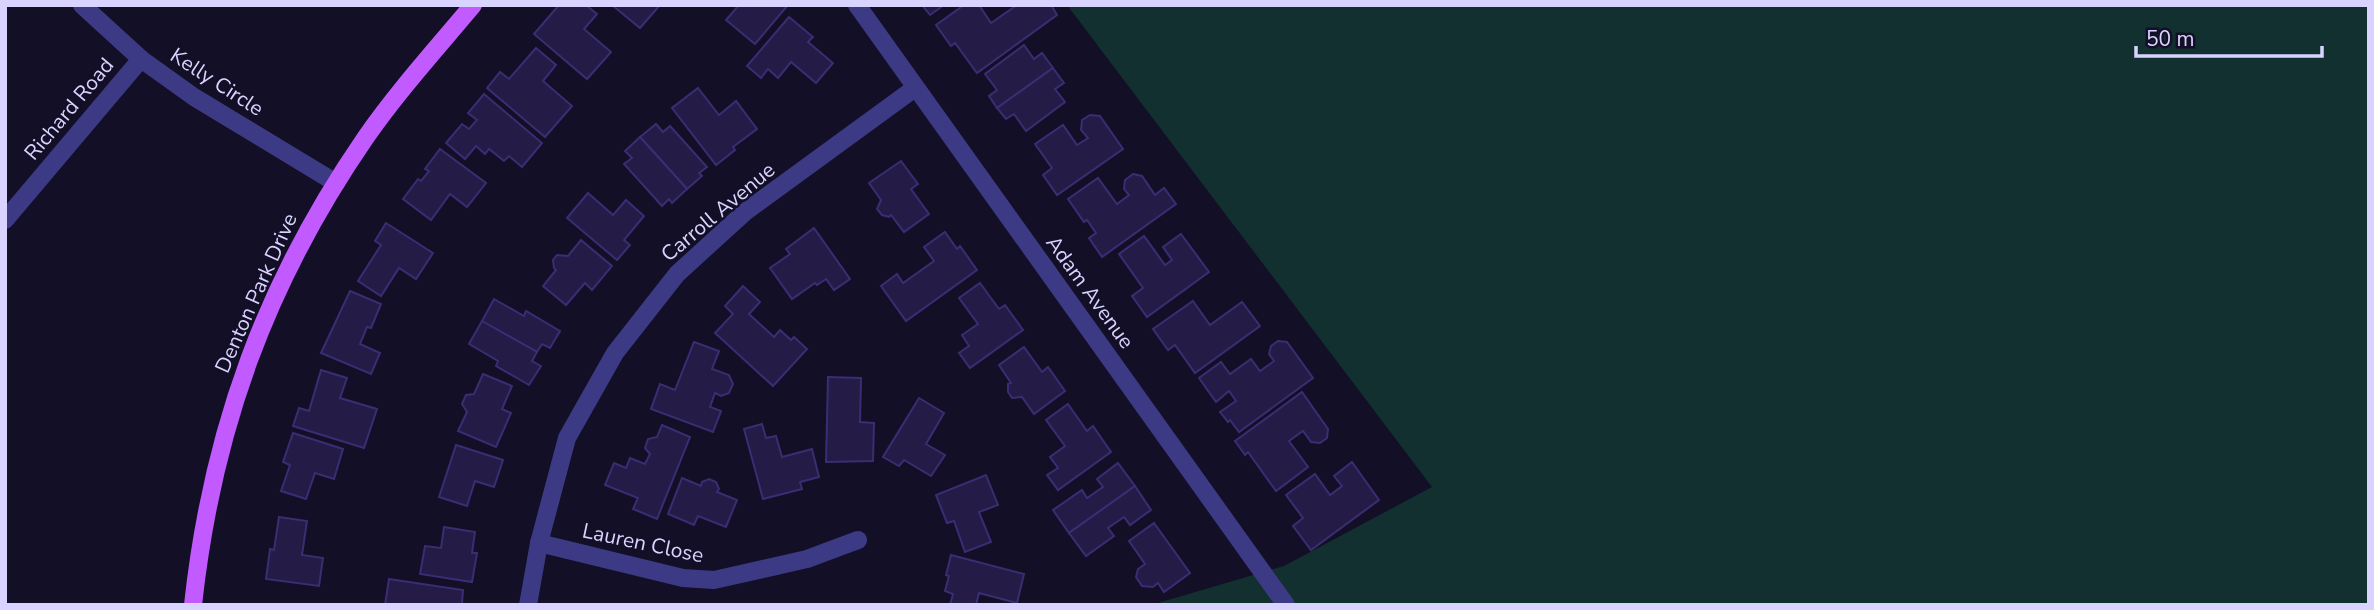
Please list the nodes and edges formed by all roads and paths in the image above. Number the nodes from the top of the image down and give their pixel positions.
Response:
1 (82, 5) edge
2 (473, 5) edge
3 (857, 5) edge
4 (141, 59) junction
5 (915, 88) junction
6 (336, 183) junction
7 (5, 220) edge
8 (858, 540) dead end
9 (539, 543) junction
10 (193, 605) edge
11 (528, 605) edge
12 (1286, 605) edge

1 - 4 street, Kelly Circle
2 - 6 main road, Denton Park Drive
3 - 5 street, Adam Avenue
4 - 6 street, Kelly Circle
4 - 7 street, Richard Road
5 - 9 street, Carroll Avenue
5 - 12 street, Adam Avenue
6 - 10 main road, Denton Park Drive
8 - 9 street, Lauren Close
9 - 11 street, Carroll Avenue

